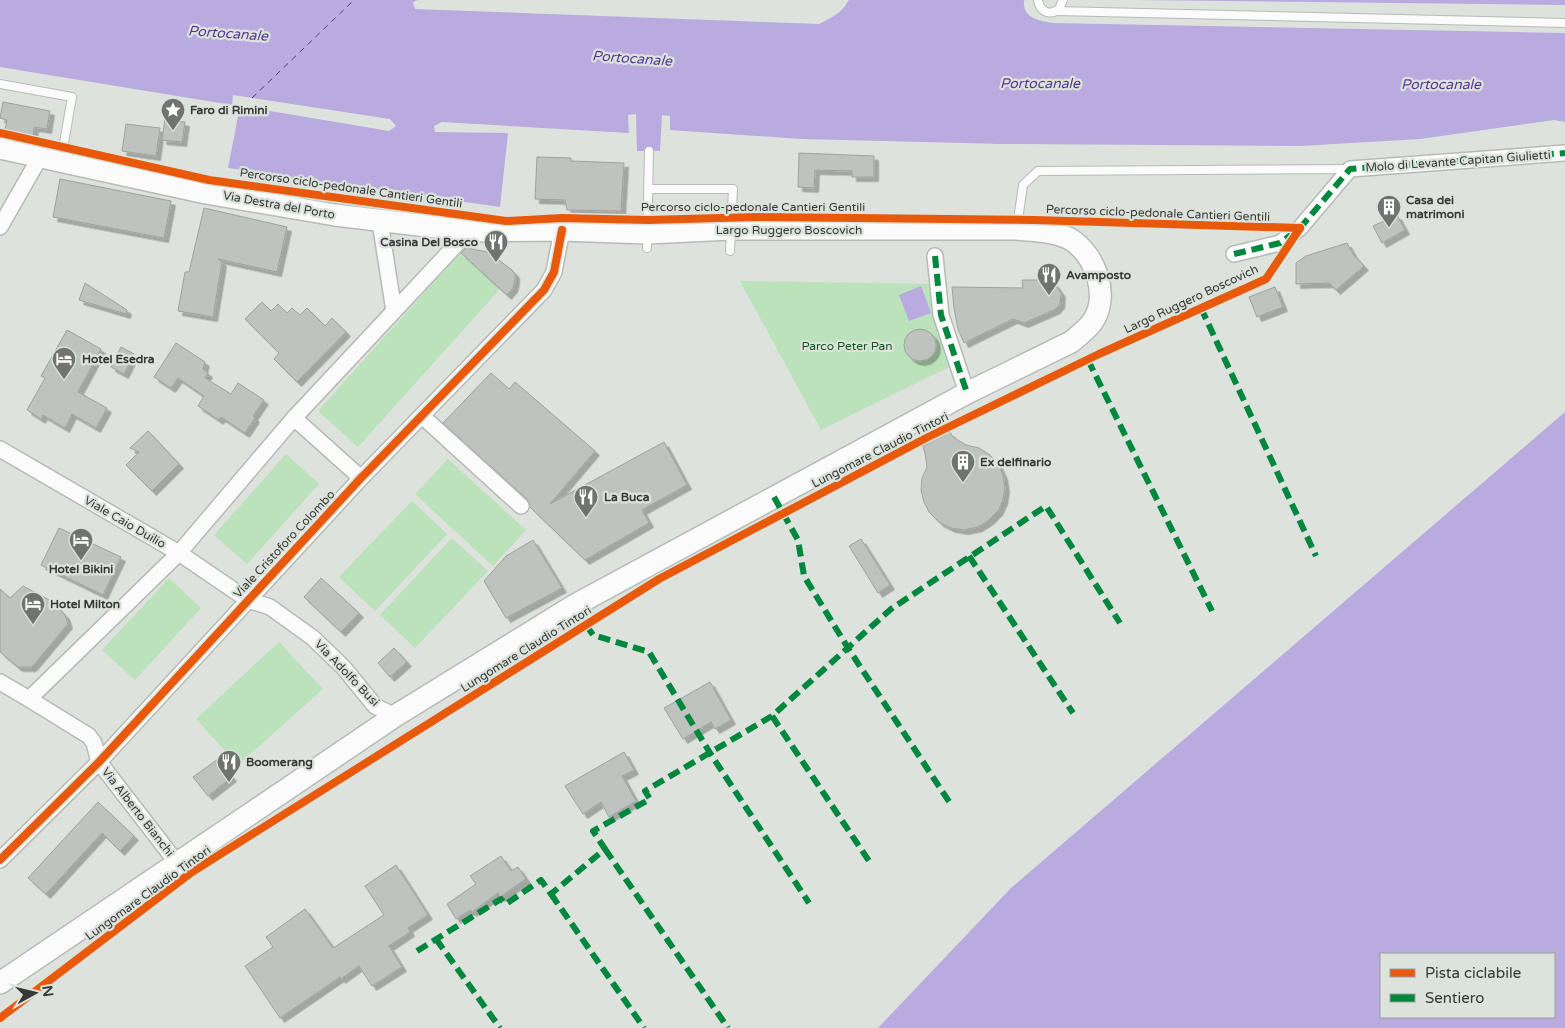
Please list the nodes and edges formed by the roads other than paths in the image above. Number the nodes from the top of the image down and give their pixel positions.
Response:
1 (1038, 0) edge
2 (1063, 0) edge
3 (1056, 11) junction
4 (1565, 24) edge
5 (0, 84) edge
6 (0, 148) edge
7 (649, 151) dead end
8 (1565, 153) edge
9 (40, 157) junction
10 (61, 162) junction
11 (1350, 169) junction
12 (648, 189) junction
13 (380, 222) junction
14 (0, 227) edge
15 (731, 229) junction
16 (1017, 229) junction
17 (562, 230) junction
18 (469, 231) junction
19 (647, 240) junction
20 (730, 250) dead end
21 (1234, 254) dead end
22 (935, 256) dead end
23 (394, 311) junction
24 (1083, 332) joint
25 (967, 393) junction
26 (422, 416) junction
27 (294, 418) junction
28 (0, 449) edge
29 (361, 478) junction
30 (521, 506) dead end
31 (178, 553) junction
32 (248, 600) junction
33 (0, 682) edge
34 (30, 699) junction
35 (395, 716) junction
36 (99, 762) junction
37 (0, 860) edge
38 (177, 863) junction
39 (0, 983) edge

1 - 3 lane
2 - 3 lane
3 - 4 lane
5 - 10 lane
6 - 9 street, Via Destra del Porto
7 - 12 lane
8 - 11 street, Molo di Levante Capitan Giulietti
9 - 10 street, Via Destra del Porto
9 - 14 street
10 - 13 street, Via Destra del Porto
11 - 16 lane
11 - 21 street, Molo di Levante Capitan Giulietti
12 - 15 lane
12 - 19 lane
13 - 18 street, Via Destra del Porto
13 - 23 street
15 - 16 street, Largo Ruggero Boscovich
15 - 19 street, Largo Ruggero Boscovich
15 - 20 lane
16 - 24 street, Largo Ruggero Boscovich
17 - 18 street, Via Destra del Porto
17 - 19 street, Largo Ruggero Boscovich
17 - 26 street, Viale Cristoforo Colombo
18 - 23 street
22 - 25 street
23 - 27 street
24 - 25 street, Lungomare Claudio Tintori
25 - 35 street, Lungomare Claudio Tintori
26 - 29 street, Viale Cristoforo Colombo
26 - 30 street
27 - 29 street
27 - 31 street
28 - 31 street, Viale Caio Duilio
29 - 32 street, Viale Cristoforo Colombo
31 - 32 street, Viale Caio Duilio
31 - 34 street
32 - 35 street, Via Adolfo Busi
32 - 36 street, Viale Cristoforo Colombo
33 - 34 street, Via Alberto Bianchi
34 - 36 street, Via Alberto Bianchi
35 - 38 street, Lungomare Claudio Tintori
36 - 37 street, Viale Cristoforo Colombo
36 - 38 street, Via Alberto Bianchi
38 - 39 street, Lungomare Claudio Tintori

